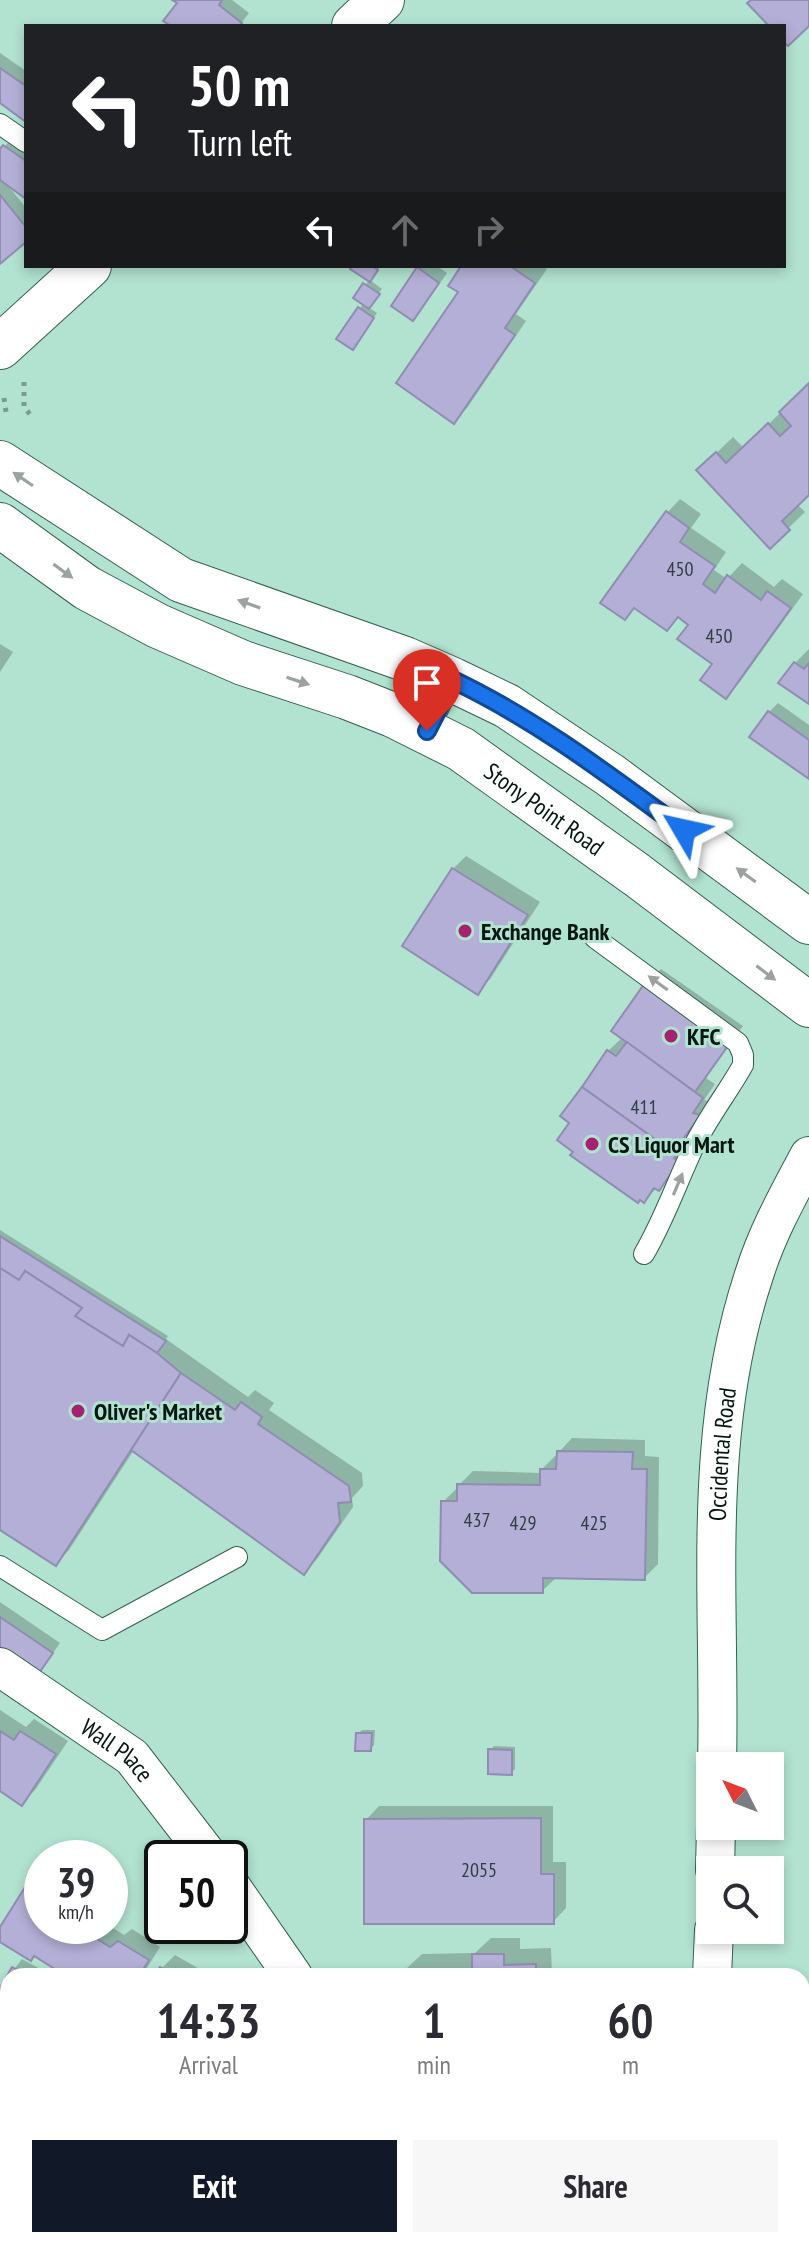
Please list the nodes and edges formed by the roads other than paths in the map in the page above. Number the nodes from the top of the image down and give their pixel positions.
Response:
1 (382, 0) edge
2 (356, 24) edge
3 (0, 124) edge
4 (24, 141) edge
5 (87, 268) edge
6 (0, 347) edge
7 (0, 463) edge
8 (0, 525) edge
9 (453, 680) junction
10 (427, 731) junction
11 (809, 922) edge
12 (595, 938) dead end
13 (809, 1005) edge
14 (809, 1156) edge
15 (644, 1254) dead end
16 (237, 1557) dead end
17 (0, 1566) edge
18 (0, 1667) edge
19 (717, 1752) edge
20 (196, 1840) edge
21 (248, 1911) edge
22 (713, 1944) edge
23 (287, 1968) edge
24 (712, 1968) edge

1 - 2 main road
3 - 4 lane
5 - 6 main road
9 -> 7 main road
8 -> 10 main road, Stony Point Road
9 - 10 lane
11 -> 9 main road
10 -> 13 main road, Stony Point Road
15 -> 12 lane
14 - 19 street, Occidental Road
16 - 17 lane
18 - 20 street, Wall Place
21 - 23 street
22 - 24 street

